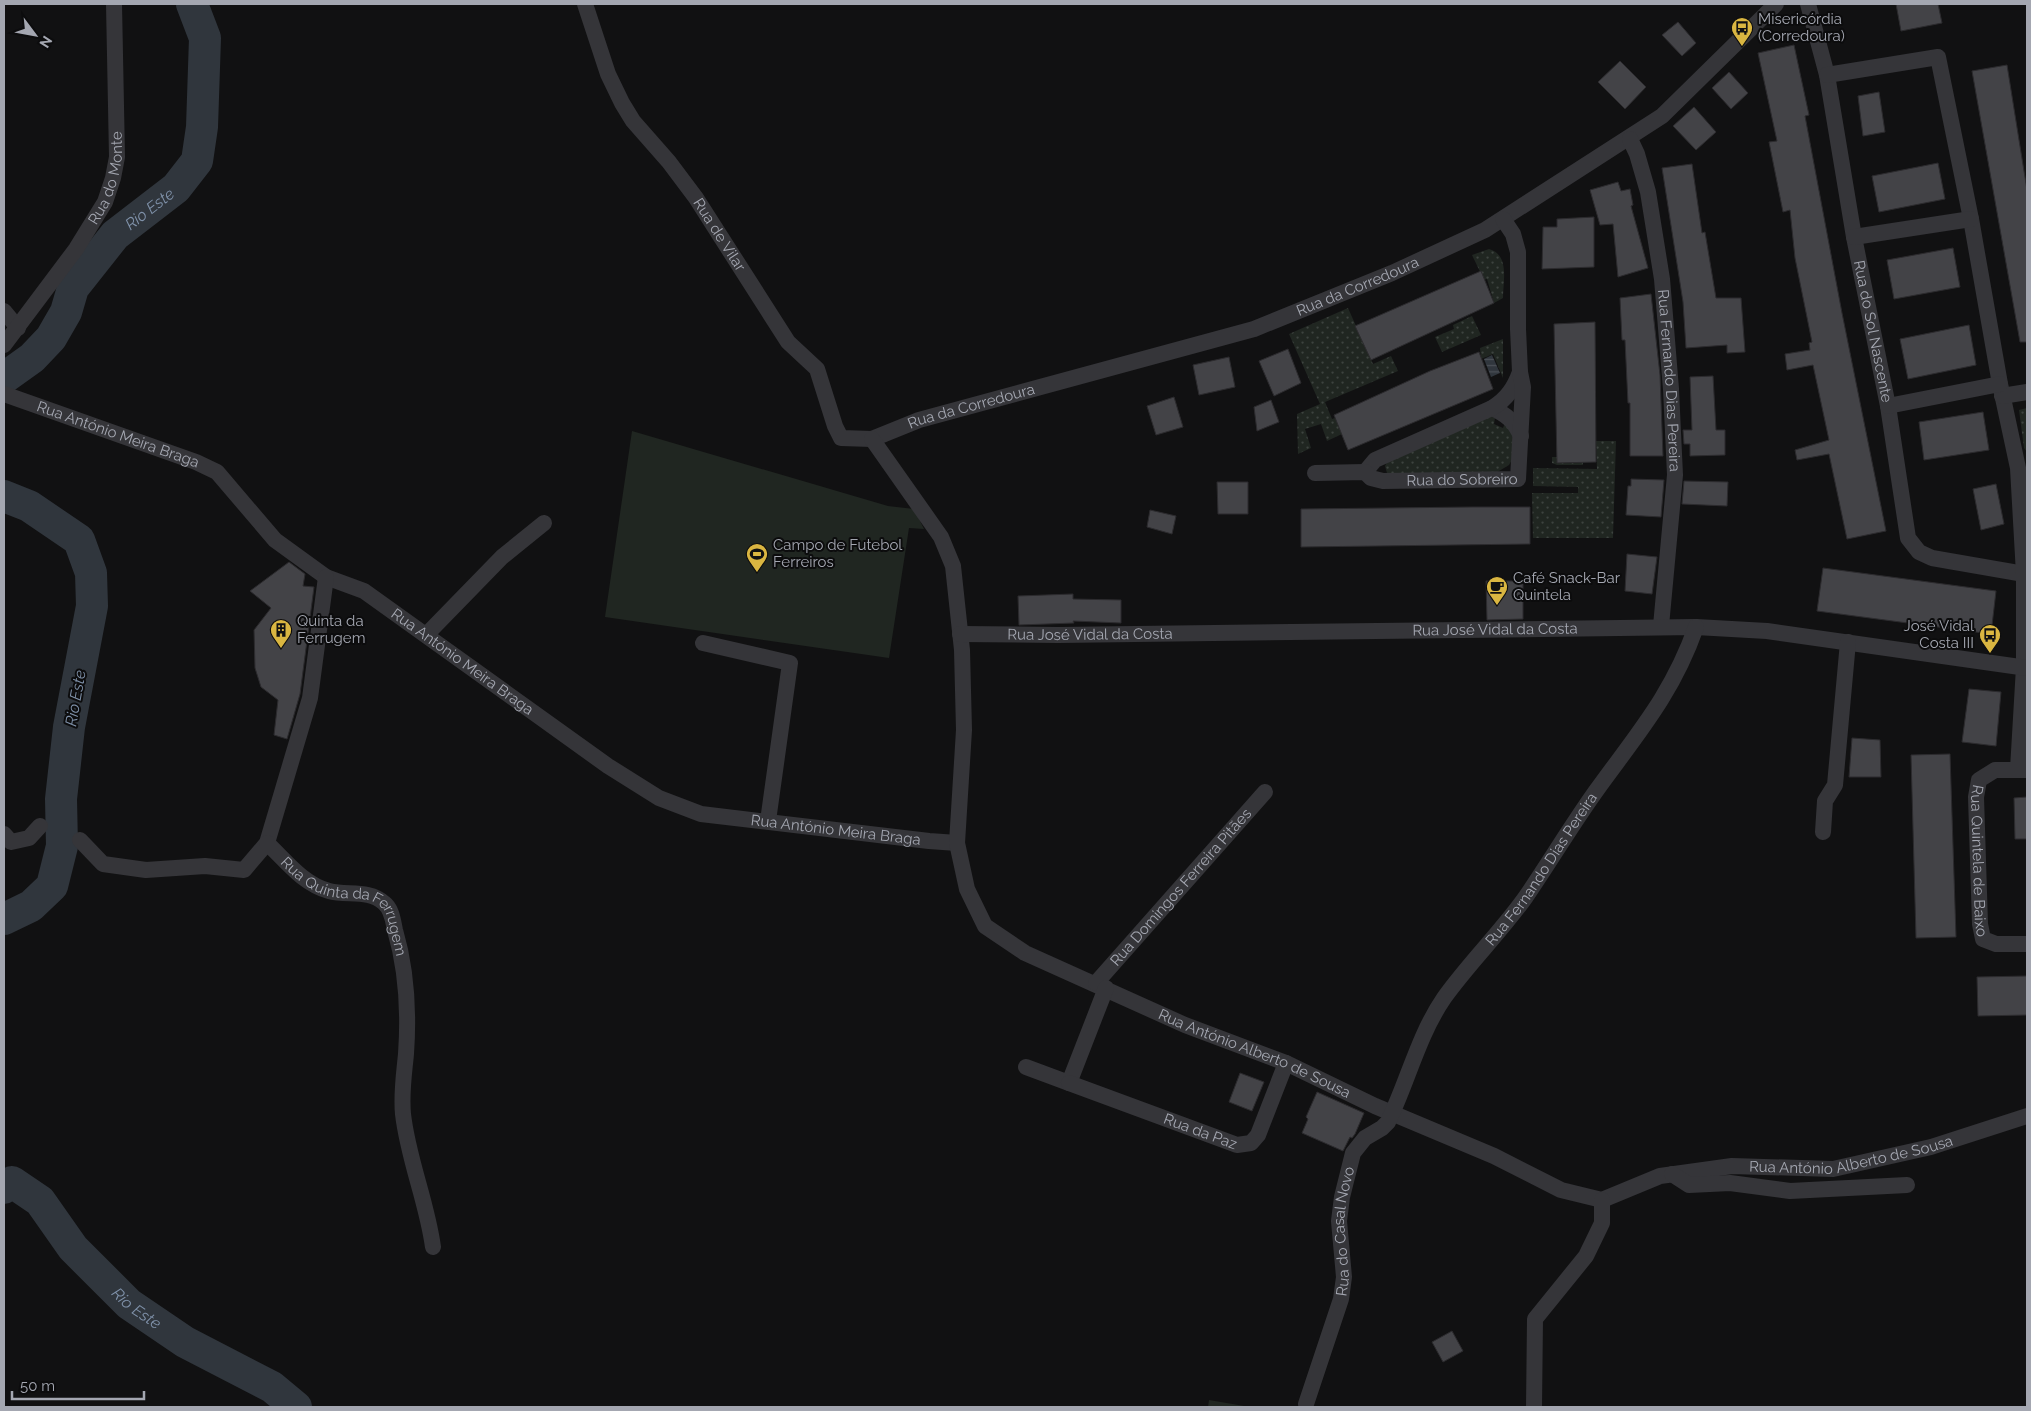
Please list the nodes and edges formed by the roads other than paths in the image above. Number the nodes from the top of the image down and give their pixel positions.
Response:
1 (114, 4) edge
2 (584, 4) edge
3 (1776, 4) edge
4 (1808, 4) edge
5 (1827, 75) junction
6 (1630, 139) junction
7 (1504, 219) junction
8 (1971, 219) junction
9 (1854, 237) junction
10 (4, 311) edge
11 (18, 328) junction
12 (4, 345) edge
13 (1520, 372) junction
14 (2001, 390) junction
15 (2027, 392) edge
16 (7, 396) edge
17 (1888, 406) junction
18 (1492, 408) junction
19 (1521, 436) junction
20 (872, 439) junction
21 (2023, 468) edge
22 (1365, 472) junction
23 (1315, 473) dead end
24 (544, 524) dead end
25 (2024, 574) junction
26 (326, 577) junction
27 (1660, 626) junction
28 (1696, 627) junction
29 (426, 634) junction
30 (960, 634) junction
31 (1848, 642) junction
32 (702, 643) dead end
33 (2025, 668) edge
34 (2023, 770) edge
35 (1265, 792) dead end
36 (768, 821) junction
37 (40, 826) dead end
38 (1823, 832) dead end
39 (4, 834) edge
40 (80, 840) dead end
41 (267, 844) junction
42 (958, 848) junction
43 (2027, 944) edge
44 (1101, 986) junction
45 (1286, 1063) junction
46 (1026, 1067) dead end
47 (1069, 1083) junction
48 (1392, 1114) junction
49 (2027, 1116) edge
50 (1672, 1174) junction
51 (1907, 1185) dead end
52 (1602, 1200) junction
53 (433, 1247) dead end
54 (1306, 1404) dead end
55 (1534, 1407) edge

1 - 11 street, Rua do Monte
2 - 20 street, Rua de Vilar
3 - 6 street, Rua da Corredoura
4 - 5 street, Rua do Sol Nascente
5 - 8 street, Rua Quintela de Baixo
5 - 9 street, Rua do Sol Nascente
6 - 7 street, Rua da Corredoura
6 - 27 street, Rua Fernando Dias Pereira
7 - 13 street, Rua do Sobreiro
7 - 20 street, Rua da Corredoura
8 - 9 street
8 - 14 street, Rua Quintela de Baixo
9 - 17 street, Rua do Sol Nascente
10 - 11 street
11 - 12 street, Rua do Monte
13 - 18 street, Rua do Sobreiro
13 - 19 street, Rua do Sobreiro
14 - 15 street
14 - 17 street
14 - 21 street, Rua Quintela de Baixo
16 - 26 street, Rua António Meira Braga
17 - 25 street, Rua do Sol Nascente
18 - 19 street
18 - 22 street, Rua do Sobreiro
19 - 22 street, Rua do Sobreiro
20 - 30 street
21 - 25 street, Rua Quintela de Baixo
22 - 23 street, Rua do Sobreiro
24 - 29 street
25 - 33 street, Rua Quintela de Baixo
26 - 29 street, Rua António Meira Braga
26 - 41 street, Rua Quinta da Ferrugem
27 - 28 street, Rua José Vidal da Costa
27 - 30 street, Rua José Vidal da Costa
28 - 31 street, Rua José Vidal da Costa
28 - 48 street, Rua Fernando Dias Pereira
29 - 36 street, Rua António Meira Braga
30 - 42 street
31 - 33 street, Rua José Vidal da Costa
31 - 38 street
32 - 36 street
33 - 34 street, Rua Quintela de Baixo
34 - 43 street, Rua Quintela de Baixo
35 - 44 street, Rua Domingos Ferreira Pitães
36 - 42 street, Rua António Meira Braga
37 - 39 street
40 - 41 street
41 - 53 street, Rua Quinta da Ferrugem
42 - 44 street, Rua António Alberto de Sousa
44 - 45 street, Rua António Alberto de Sousa
44 - 47 street
45 - 47 street, Rua da Paz
45 - 48 street, Rua António Alberto de Sousa
46 - 47 street, Rua da Paz
48 - 52 street, Rua António Alberto de Sousa
48 - 54 street, Rua do Casal Novo
49 - 50 street, Rua António Alberto de Sousa
50 - 51 street, Rua António Alberto de Sousa
50 - 52 street, Rua António Alberto de Sousa
52 - 55 street

